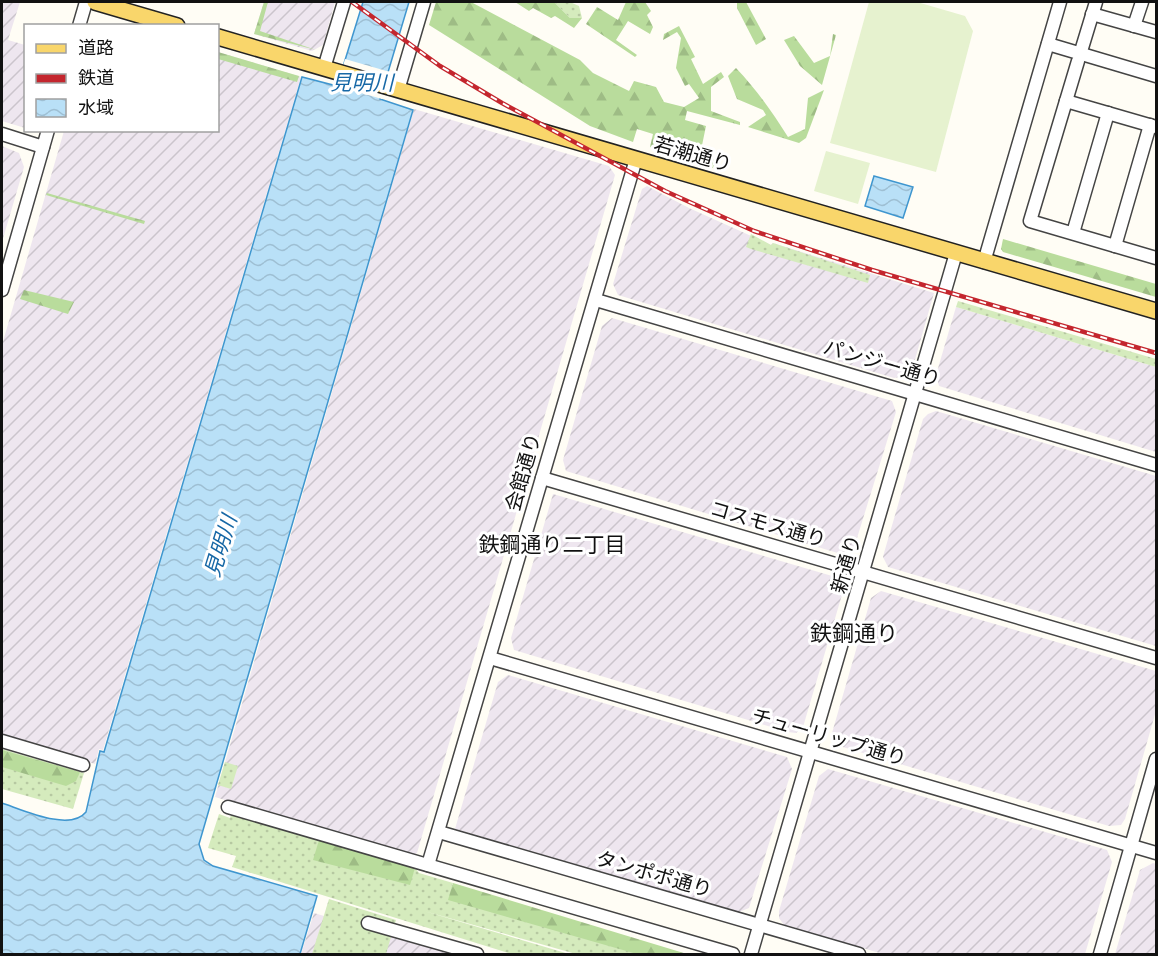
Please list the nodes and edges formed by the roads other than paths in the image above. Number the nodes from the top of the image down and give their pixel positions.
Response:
1 (86, 2) edge
2 (95, 2) edge
3 (344, 2) edge
4 (424, 2) edge
5 (1060, 2) edge
6 (1142, 2) edge
7 (1094, 8) edge
8 (80, 24) edge
9 (170, 24) edge
10 (1134, 26) junction
11 (1156, 32) edge
12 (219, 37) edge
13 (1048, 44) junction
14 (1082, 48) dead end
15 (1078, 61) dead end
16 (324, 68) junction
17 (1156, 76) edge
18 (392, 88) junction
19 (1066, 101) junction
20 (1108, 113) junction
21 (1153, 126) edge
22 (47, 132) edge
23 (2, 134) edge
24 (43, 147) junction
25 (636, 159) junction
26 (1072, 233) junction
27 (1115, 246) junction
28 (956, 253) junction
29 (1156, 258) edge
30 (984, 262) junction
31 (2, 290) edge
32 (596, 300) junction
33 (1156, 311) edge
34 (916, 393) junction
35 (1156, 465) edge
36 (542, 478) junction
37 (864, 572) junction
38 (490, 658) junction
39 (1156, 658) edge
40 (2, 741) edge
41 (811, 752) junction
42 (1156, 759) edge
43 (83, 765) dead end
44 (228, 807) dead end
45 (439, 832) junction
46 (1131, 846) junction
47 (1156, 853) edge
48 (428, 865) junction
49 (368, 923) dead end
50 (759, 925) junction
51 (477, 954) edge
52 (733, 954) edge
53 (751, 954) edge
54 (859, 954) edge
55 (1100, 954) edge

1 - 8 street
2 - 9 main road
3 - 16 street
4 - 18 street
5 - 13 street
6 - 10 street
7 - 10 street
7 - 14 street
10 - 11 street
12 - 16 main road, 若潮通り
13 - 17 street
13 - 30 street
15 - 19 street
16 - 18 main road, 若潮通り
18 - 25 main road, 若潮通り
19 - 20 street
19 - 26 street
20 - 21 street
20 - 26 street
21 - 27 street
22 - 24 street
23 - 24 street
24 - 31 street
25 - 28 main road, 若潮通り
25 - 32 street, 会館通り
26 - 27 street
27 - 29 street
28 - 30 main road, 若潮通り
28 - 34 street, 新通り
30 - 33 main road, 若潮通り
32 - 34 street, パンジー通り
32 - 36 street, 会館通り
34 - 35 street, パンジー通り
34 - 37 street, 新通り
36 - 37 street, コスモス通り
36 - 38 street, 会館通り
37 - 39 street, コスモス通り
37 - 41 street, 新通り
38 - 41 street, チューリップ通り
38 - 45 street, 会館通り
40 - 43 street
41 - 46 street, チューリップ通り
41 - 50 street, 新通り
42 - 46 street
44 - 48 street
45 - 48 street, 会館通り
45 - 50 street, タンポポ通り
46 - 47 street, チューリップ通り
46 - 55 street
48 - 52 street
49 - 51 street
50 - 53 street, 新通り
50 - 54 street, タンポポ通り

